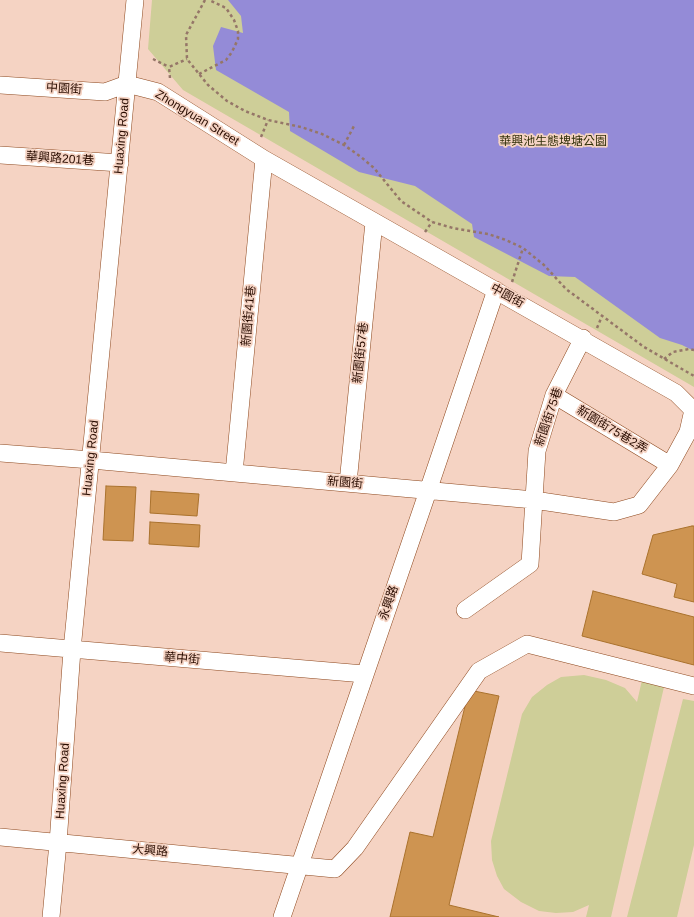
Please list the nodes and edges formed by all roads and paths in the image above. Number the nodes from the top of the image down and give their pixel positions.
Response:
1 (135, 0) edge
2 (205, 0) edge
3 (209, 0) edge
4 (153, 59) dead end
5 (187, 59) junction
6 (169, 67) junction
7 (199, 74) junction
8 (170, 78) dead end
9 (127, 84) junction
10 (0, 85) edge
11 (268, 120) junction
12 (355, 124) dead end
13 (261, 137) dead end
14 (344, 145) junction
15 (0, 155) edge
16 (264, 159) junction
17 (120, 163) junction
18 (374, 222) junction
19 (432, 222) junction
20 (425, 232) dead end
21 (523, 248) junction
22 (512, 283) dead end
23 (496, 290) junction
24 (602, 316) junction
25 (589, 335) junction
26 (694, 350) edge
27 (664, 360) junction
28 (694, 376) edge
29 (554, 395) junction
30 (0, 453) edge
31 (91, 460) junction
32 (670, 465) junction
33 (234, 473) junction
34 (348, 483) junction
35 (428, 491) junction
36 (534, 500) junction
37 (465, 610) dead end
38 (0, 643) edge
39 (72, 650) junction
40 (364, 674) junction
41 (694, 686) edge
42 (0, 837) edge
43 (58, 843) junction
44 (300, 866) junction
45 (51, 917) edge
46 (282, 917) edge

1 - 9 street, Huaxing Road
2 - 5 path
3 - 7 path
4 - 6 path
5 - 6 path
5 - 7 path
6 - 8 path
7 - 11 path
9 - 10 street, 中園街
9 - 16 street, Zhongyuan Street
9 - 17 street, Huaxing Road
11 - 13 path
11 - 14 path
12 - 14 path
14 - 19 path
15 - 17 street, 華興路201巷
16 - 18 street, 中園街
16 - 33 street, 新園街41巷
17 - 31 street, Huaxing Road
18 - 23 street, 中園街
18 - 34 street, 新園街57巷
19 - 20 path
19 - 21 path
21 - 22 path
21 - 24 path
23 - 25 street, 中園街
23 - 35 street, 永興路
24 - 25 path
24 - 27 path
25 - 29 street, 新園街75巷
25 - 32 street, 中園街
26 - 27 path
27 - 28 path
29 - 32 street, 新園街75巷2弄
29 - 36 street, 新園街75巷
30 - 31 street, 新園街
31 - 33 street, 新園街
31 - 39 street, Huaxing Road
32 - 36 street, 新園街
33 - 34 street, 新園街
34 - 35 street, 新園街
35 - 36 street, 新園街
35 - 40 street, 永興路
36 - 37 street, 新園街75巷
38 - 39 street, 華中街
39 - 40 street, 華中街
39 - 43 street, Huaxing Road
40 - 44 street, 永興路
41 - 44 street, 大興路
42 - 43 street, 大興路
43 - 44 street, 大興路
43 - 45 street, Huaxing Road
44 - 46 street, 永興路

